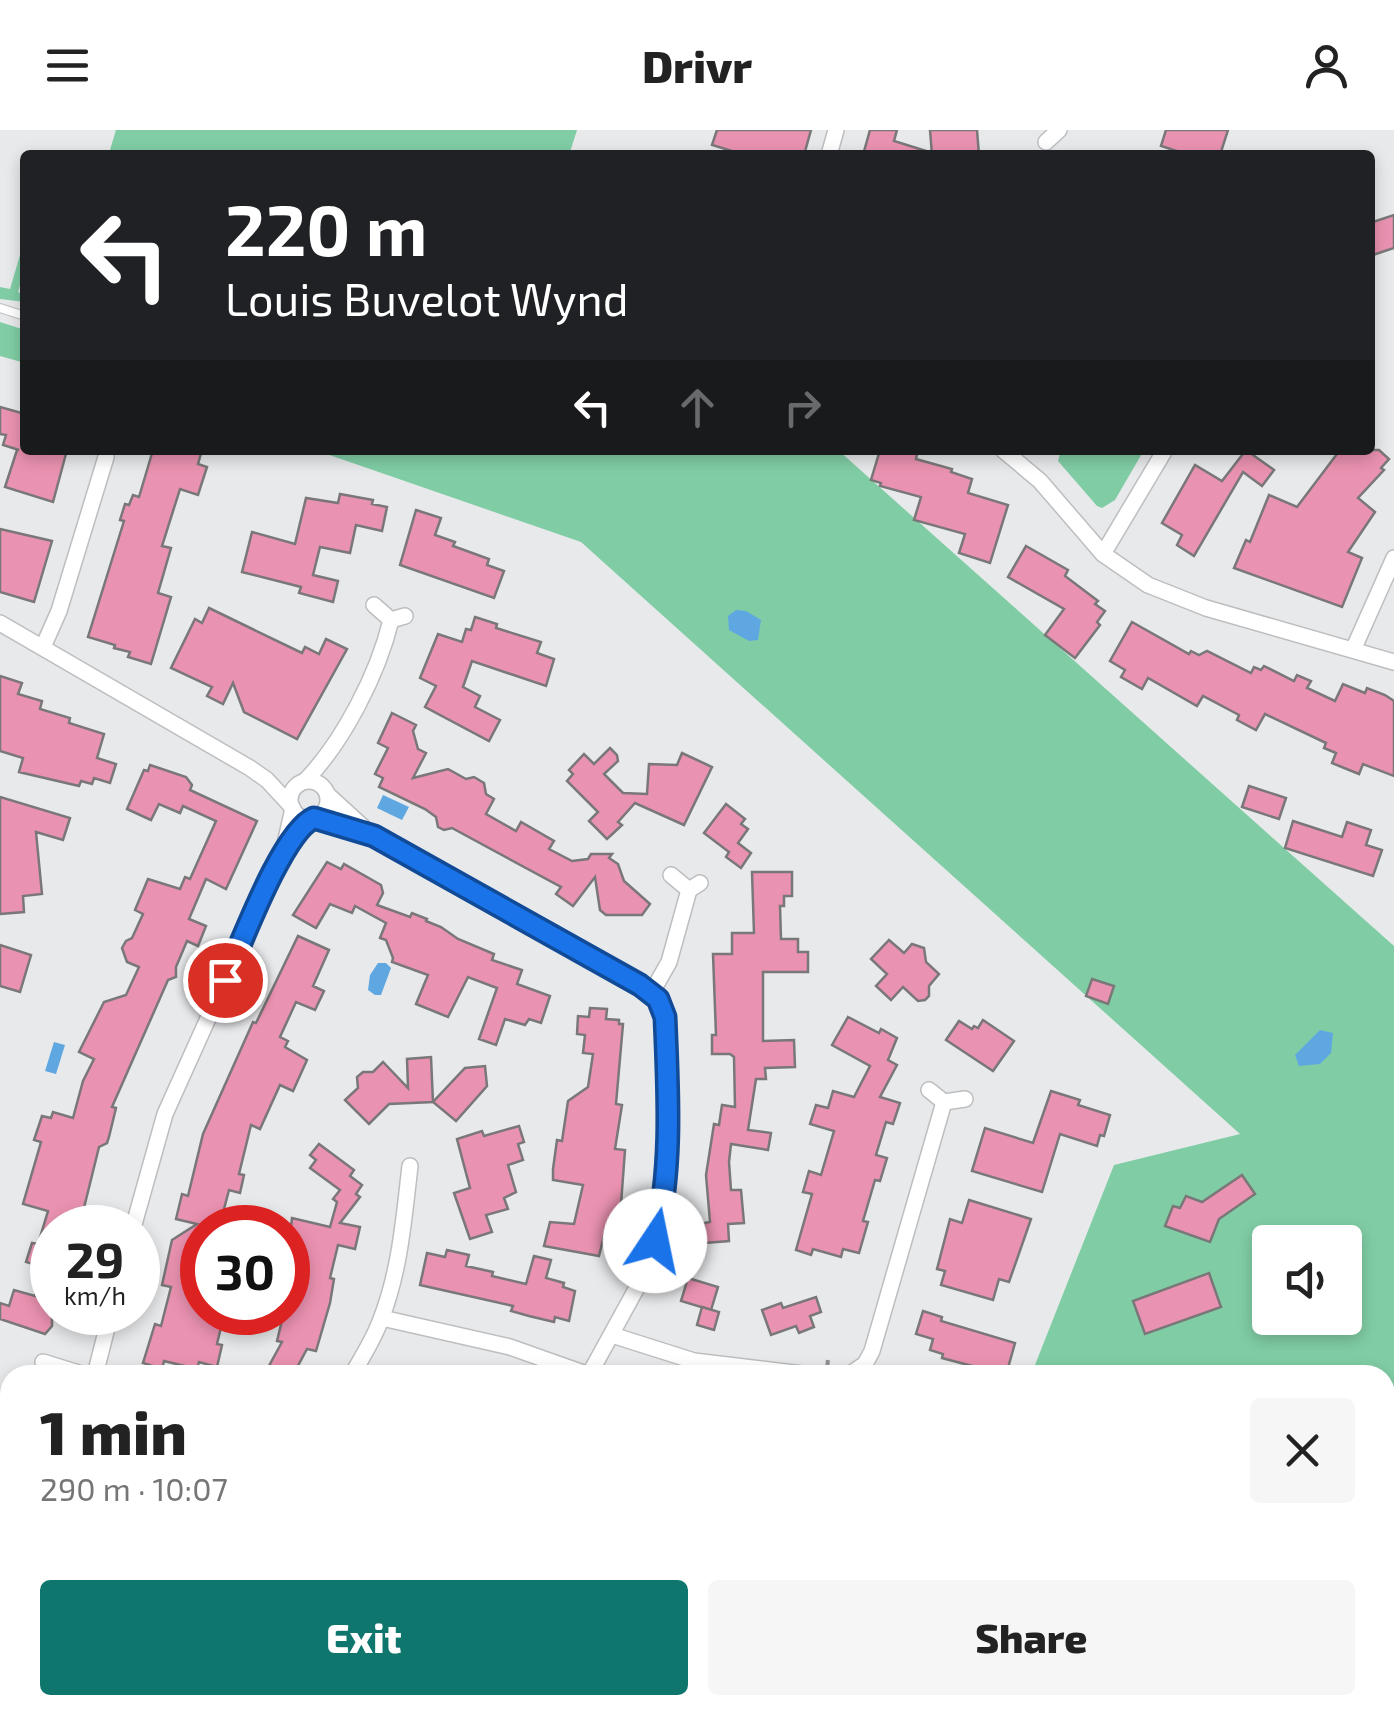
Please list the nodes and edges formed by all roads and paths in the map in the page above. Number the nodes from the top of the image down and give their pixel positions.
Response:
1 (1059, 130) edge
2 (1046, 142) dead end
3 (1010, 455) edge
4 (1161, 455) edge
5 (106, 457) dead end
6 (1104, 554) junction
7 (1394, 558) edge
8 (374, 605) dead end
9 (0, 623) edge
10 (43, 647) junction
11 (1353, 650) junction
12 (1394, 662) edge
13 (334, 748) junction
14 (250, 768) junction
15 (303, 782) junction
16 (327, 794) junction
17 (292, 808) junction
18 (312, 818) junction
19 (374, 836) junction
20 (283, 852) junction
21 (671, 875) dead end
22 (652, 992) junction
23 (930, 1090) dead end
24 (965, 1099) dead end
25 (944, 1102) junction
26 (410, 1166) dead end
27 (139, 1205) edge
28 (382, 1318) junction
29 (105, 1335) edge
30 (612, 1335) junction
31 (43, 1362) dead end
32 (53, 1365) edge
33 (98, 1365) edge
34 (357, 1365) edge
35 (560, 1365) edge
36 (595, 1365) edge
37 (727, 1365) edge
38 (863, 1365) edge

1 - 2 street
3 - 6 street
4 - 6 street
5 - 10 street
6 - 11 street
7 - 11 street
8 - 13 street
9 - 10 street
10 - 14 street
11 - 12 street
13 - 15 street
13 - 16 street
14 - 15 street
14 - 17 street
15 - 16 street
15 - 17 street
16 - 18 street
16 - 19 street
17 - 18 street
17 - 20 street
18 - 19 street
18 - 20 street
19 - 22 street
20 - 27 street
21 - 22 street
22 - 30 street
23 - 25 street
24 - 25 street
25 - 38 street
26 - 28 street
28 - 34 street
28 - 35 street
29 - 33 street
30 - 36 street
30 - 37 street
31 - 32 street

